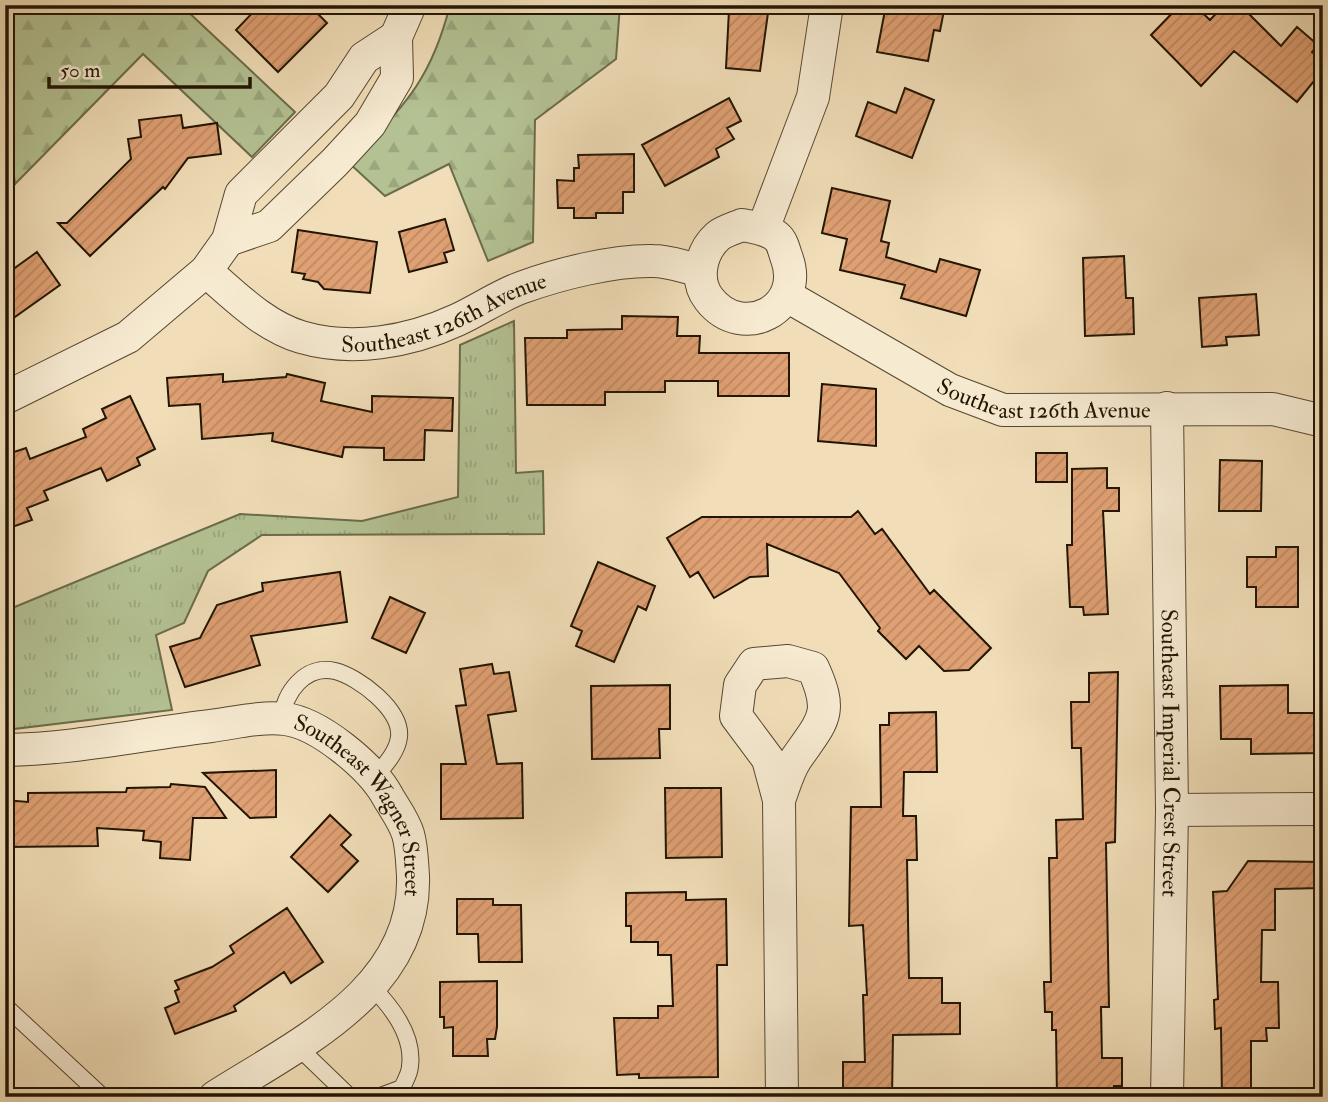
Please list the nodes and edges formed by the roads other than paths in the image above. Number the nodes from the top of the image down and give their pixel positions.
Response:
1 (410, 5) edge
2 (827, 5) edge
3 (396, 37) junction
4 (763, 229) junction
5 (228, 240) junction
6 (699, 270) junction
7 (206, 271) junction
8 (787, 296) junction
9 (5, 398) edge
10 (1167, 408) junction
11 (1323, 421) edge
12 (282, 719) junction
13 (5, 750) edge
14 (374, 778) junction
15 (779, 800) dead end
16 (1323, 809) edge
17 (1172, 810) junction
18 (371, 986) junction
19 (5, 1006) edge
20 (296, 1045) junction
21 (103, 1097) edge
22 (215, 1097) edge
23 (350, 1097) edge
24 (378, 1097) edge
25 (782, 1097) edge
26 (1167, 1097) edge

1 - 3 street
2 - 4 street
3 - 5 street
3 - 5 street
4 - 6 street
4 - 8 street
5 - 7 street
6 - 7 street, Southeast 126th Avenue
6 - 8 street
7 - 9 street
8 - 10 street, Southeast 126th Avenue
10 - 11 street, Southeast 126th Avenue
10 - 17 street, Southeast Imperial Crest Street
12 - 13 street, Southeast Wagner Street
12 - 14 street, Southeast Wagner Street
12 - 14 lane
14 - 18 street, Southeast Wagner Street
15 - 25 street
16 - 17 street
17 - 26 street, Southeast Imperial Crest Street
18 - 20 street, Southeast Wagner Street
18 - 24 lane
19 - 21 lane
20 - 22 street, Southeast Wagner Street
20 - 23 lane

